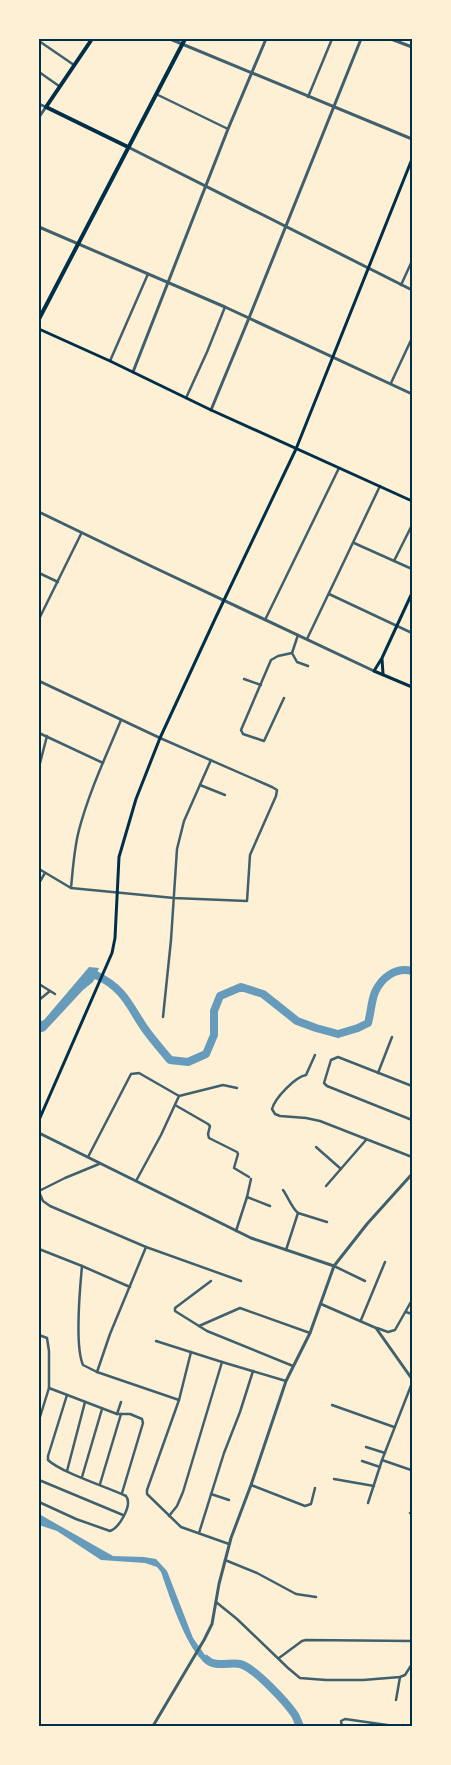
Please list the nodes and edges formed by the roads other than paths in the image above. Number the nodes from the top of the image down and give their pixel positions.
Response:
1 (92, 39) edge
2 (170, 39) edge
3 (185, 39) edge
4 (266, 39) edge
5 (332, 39) edge
6 (361, 39) edge
7 (391, 39) edge
8 (39, 41) edge
9 (182, 44) junction
10 (412, 47) edge
11 (74, 65) junction
12 (39, 72) edge
13 (251, 73) junction
14 (59, 86) junction
15 (156, 94) junction
16 (308, 97) junction
17 (39, 104) edge
18 (334, 106) junction
19 (46, 107) junction
20 (39, 117) edge
21 (228, 128) junction
22 (412, 139) edge
23 (128, 148) junction
24 (412, 159) edge
25 (205, 186) junction
26 (286, 226) junction
27 (39, 227) edge
28 (77, 244) junction
29 (412, 261) edge
30 (368, 268) junction
31 (148, 274) junction
32 (167, 282) junction
33 (401, 285) junction
34 (412, 290) edge
35 (225, 307) junction
36 (249, 318) junction
37 (39, 319) edge
38 (39, 329) edge
39 (412, 338) edge
40 (332, 356) junction
41 (110, 361) junction
42 (133, 372) junction
43 (391, 383) junction
44 (412, 394) edge
45 (186, 398) junction
46 (211, 410) junction
47 (296, 449) junction
48 (339, 468) junction
49 (380, 486) junction
50 (412, 501) edge
51 (39, 512) edge
52 (412, 524) edge
53 (82, 534) junction
54 (354, 543) junction
55 (394, 561) junction
56 (412, 569) edge
57 (39, 573) edge
58 (58, 582) junction
59 (412, 593) edge
60 (329, 594) junction
61 (224, 600) junction
62 (39, 619) edge
63 (265, 620) junction
64 (397, 626) junction
65 (412, 633) edge
66 (298, 635) junction
67 (307, 639) junction
68 (292, 653) junction
69 (382, 658) junction
70 (308, 666) dead end
71 (374, 671) junction
72 (383, 674) junction
73 (244, 679) dead end
74 (39, 681) edge
75 (261, 685) junction
76 (412, 687) edge
77 (284, 698) dead end
78 (121, 720) junction
79 (39, 733) edge
80 (47, 736) junction
81 (160, 738) junction
82 (211, 760) junction
83 (103, 763) junction
84 (39, 767) edge
85 (200, 785) junction
86 (225, 795) dead end
87 (39, 869) edge
88 (45, 873) junction
89 (39, 882) edge
90 (71, 888) junction
91 (116, 891) junction
92 (174, 898) junction
93 (39, 984) edge
94 (50, 991) junction
95 (56, 994) dead end
96 (39, 1000) edge
97 (412, 1006) edge
98 (163, 1017) dead end
99 (412, 1017) edge
100 (392, 1037) dead end
101 (315, 1055) dead end
102 (378, 1073) junction
103 (412, 1086) edge
104 (237, 1088) dead end
105 (179, 1096) junction
106 (175, 1105) junction
107 (39, 1120) edge
108 (412, 1120) edge
109 (39, 1133) edge
110 (366, 1140) junction
111 (316, 1148) dead end
112 (88, 1157) junction
113 (412, 1157) edge
114 (99, 1164) junction
115 (341, 1169) junction
116 (412, 1174) edge
117 (136, 1181) junction
118 (326, 1186) dead end
119 (282, 1190) dead end
120 (39, 1191) edge
121 (247, 1197) junction
122 (270, 1206) dead end
123 (298, 1213) junction
124 (327, 1222) dead end
125 (236, 1231) junction
126 (146, 1246) junction
127 (39, 1249) edge
128 (286, 1250) junction
129 (385, 1262) dead end
130 (82, 1266) junction
131 (334, 1266) junction
132 (211, 1281) dead end
133 (241, 1281) dead end
134 (365, 1281) dead end
135 (130, 1287) junction
136 (412, 1300) edge
137 (321, 1304) junction
138 (406, 1312) junction
139 (412, 1314) edge
140 (361, 1320) junction
141 (199, 1326) junction
142 (376, 1328) junction
143 (310, 1333) junction
144 (39, 1335) edge
145 (156, 1340) dead end
146 (191, 1352) junction
147 (222, 1362) junction
148 (293, 1366) junction
149 (253, 1371) junction
150 (97, 1372) junction
151 (286, 1381) junction
152 (412, 1381) edge
153 (49, 1388) junction
154 (67, 1395) junction
155 (179, 1400) junction
156 (85, 1402) junction
157 (121, 1402) dead end
158 (332, 1405) dead end
159 (102, 1409) junction
160 (117, 1414) junction
161 (121, 1414) junction
162 (39, 1420) edge
163 (395, 1428) junction
164 (366, 1447) dead end
165 (385, 1453) junction
166 (382, 1460) junction
167 (362, 1461) dead end
168 (380, 1467) junction
169 (412, 1470) edge
170 (66, 1471) junction
171 (82, 1477) junction
172 (334, 1479) dead end
173 (39, 1480) edge
174 (100, 1484) junction
175 (252, 1485) junction
176 (374, 1486) junction
177 (315, 1488) dead end
178 (121, 1493) junction
179 (212, 1494) junction
180 (229, 1500) dead end
181 (39, 1502) edge
182 (368, 1503) dead end
183 (123, 1516) junction
184 (169, 1516) junction
185 (199, 1533) junction
186 (229, 1544) junction
187 (225, 1560) junction
188 (316, 1597) dead end
189 (216, 1602) junction
190 (412, 1641) edge
191 (279, 1658) junction
192 (412, 1664) edge
193 (400, 1678) junction
194 (396, 1700) dead end
195 (372, 1724) edge
196 (153, 1726) edge
197 (342, 1726) edge
198 (394, 1726) edge

1 - 11 main road
2 - 9 street
3 - 9 main road
4 - 13 street
5 - 16 street
6 - 18 street
7 - 10 street
8 - 11 street
9 - 13 street
9 - 15 main road
11 - 14 main road
12 - 14 street
13 - 16 street
13 - 21 street
14 - 19 main road
15 - 21 street
15 - 23 main road
16 - 18 street
17 - 19 street
18 - 22 street
18 - 26 street
19 - 20 street
19 - 23 main road
21 - 25 street
23 - 25 street
23 - 28 main road
24 - 30 main road
25 - 26 street
25 - 32 street
26 - 30 street
26 - 36 street
27 - 28 street
28 - 31 street
28 - 37 main road
29 - 33 street
30 - 33 street
30 - 40 main road
31 - 32 street
31 - 41 street
32 - 35 street
32 - 42 street
33 - 34 street
35 - 36 street
35 - 45 street
36 - 40 street
36 - 46 street
38 - 41 main road
39 - 43 street
40 - 43 street
40 - 47 main road
41 - 42 main road
42 - 45 main road
43 - 44 street
45 - 46 main road
46 - 47 main road
47 - 48 main road
47 - 61 main road
48 - 49 main road
48 - 63 street
49 - 50 main road
49 - 54 street
51 - 53 street
52 - 55 street
53 - 58 street
53 - 61 street
54 - 55 street
54 - 60 street
55 - 56 street
57 - 58 street
58 - 62 street
59 - 64 main road
60 - 64 street
60 - 67 street
61 - 63 street
61 - 81 main road
63 - 66 street
64 - 65 street
64 - 69 main road
66 - 67 street
66 - 68 street
67 - 71 street
68 - 70 street
68 - 75 street
69 - 71 main road
69 - 72 main road
71 - 72 main road
72 - 76 main road
73 - 75 street
74 - 78 street
75 - 77 street
78 - 81 street
78 - 83 street
79 - 80 street
80 - 83 street
80 - 84 street
81 - 82 street
81 - 91 main road
82 - 85 street
82 - 92 street
83 - 90 street
85 - 86 street
85 - 92 street
87 - 88 street
88 - 89 street
88 - 90 street
90 - 91 street
91 - 92 street
91 - 107 main road
92 - 98 street
93 - 94 street
94 - 95 street
94 - 96 street
97 - 99 street
100 - 102 street
101 - 110 street
102 - 103 street
102 - 108 street
104 - 105 street
105 - 106 street
105 - 112 street
106 - 117 street
106 - 121 street
109 - 112 street
110 - 113 street
110 - 115 street
111 - 115 street
112 - 114 street
114 - 117 street
114 - 120 street
115 - 118 street
116 - 131 street
117 - 125 street
119 - 123 street
120 - 126 street
121 - 122 street
121 - 125 street
123 - 124 street
123 - 128 street
125 - 128 street
126 - 133 street
126 - 135 street
127 - 130 street
128 - 131 street
129 - 140 street
130 - 135 street
130 - 150 street
131 - 134 street
131 - 137 street
132 - 141 street
135 - 150 street
136 - 138 street
137 - 140 street
137 - 143 street
138 - 139 street
138 - 142 street
140 - 142 street
141 - 143 street
141 - 148 street
142 - 152 street
143 - 148 street
144 - 153 street
145 - 146 street
146 - 147 street
146 - 155 street
147 - 149 street
147 - 184 street
148 - 151 street
149 - 151 street
149 - 179 street
150 - 155 street
151 - 175 street
152 - 163 street
153 - 154 street
153 - 162 street
154 - 156 street
154 - 170 street
155 - 184 street
156 - 159 street
156 - 170 street
157 - 160 street
158 - 163 street
159 - 160 street
159 - 171 street
160 - 161 street
161 - 174 street
161 - 178 street
163 - 165 street
164 - 165 street
165 - 166 street
166 - 168 street
166 - 169 street
167 - 168 street
168 - 176 street
170 - 171 street
171 - 174 street
172 - 176 street
173 - 183 street
174 - 178 street
175 - 177 street
175 - 186 street
176 - 182 street
178 - 183 street
179 - 180 street
179 - 185 street
181 - 183 street
184 - 185 street
185 - 186 street
186 - 187 street
187 - 188 street
187 - 189 street
189 - 191 street
189 - 196 street
190 - 191 street
191 - 193 street
192 - 193 street
193 - 194 street
195 - 197 street
195 - 198 street

